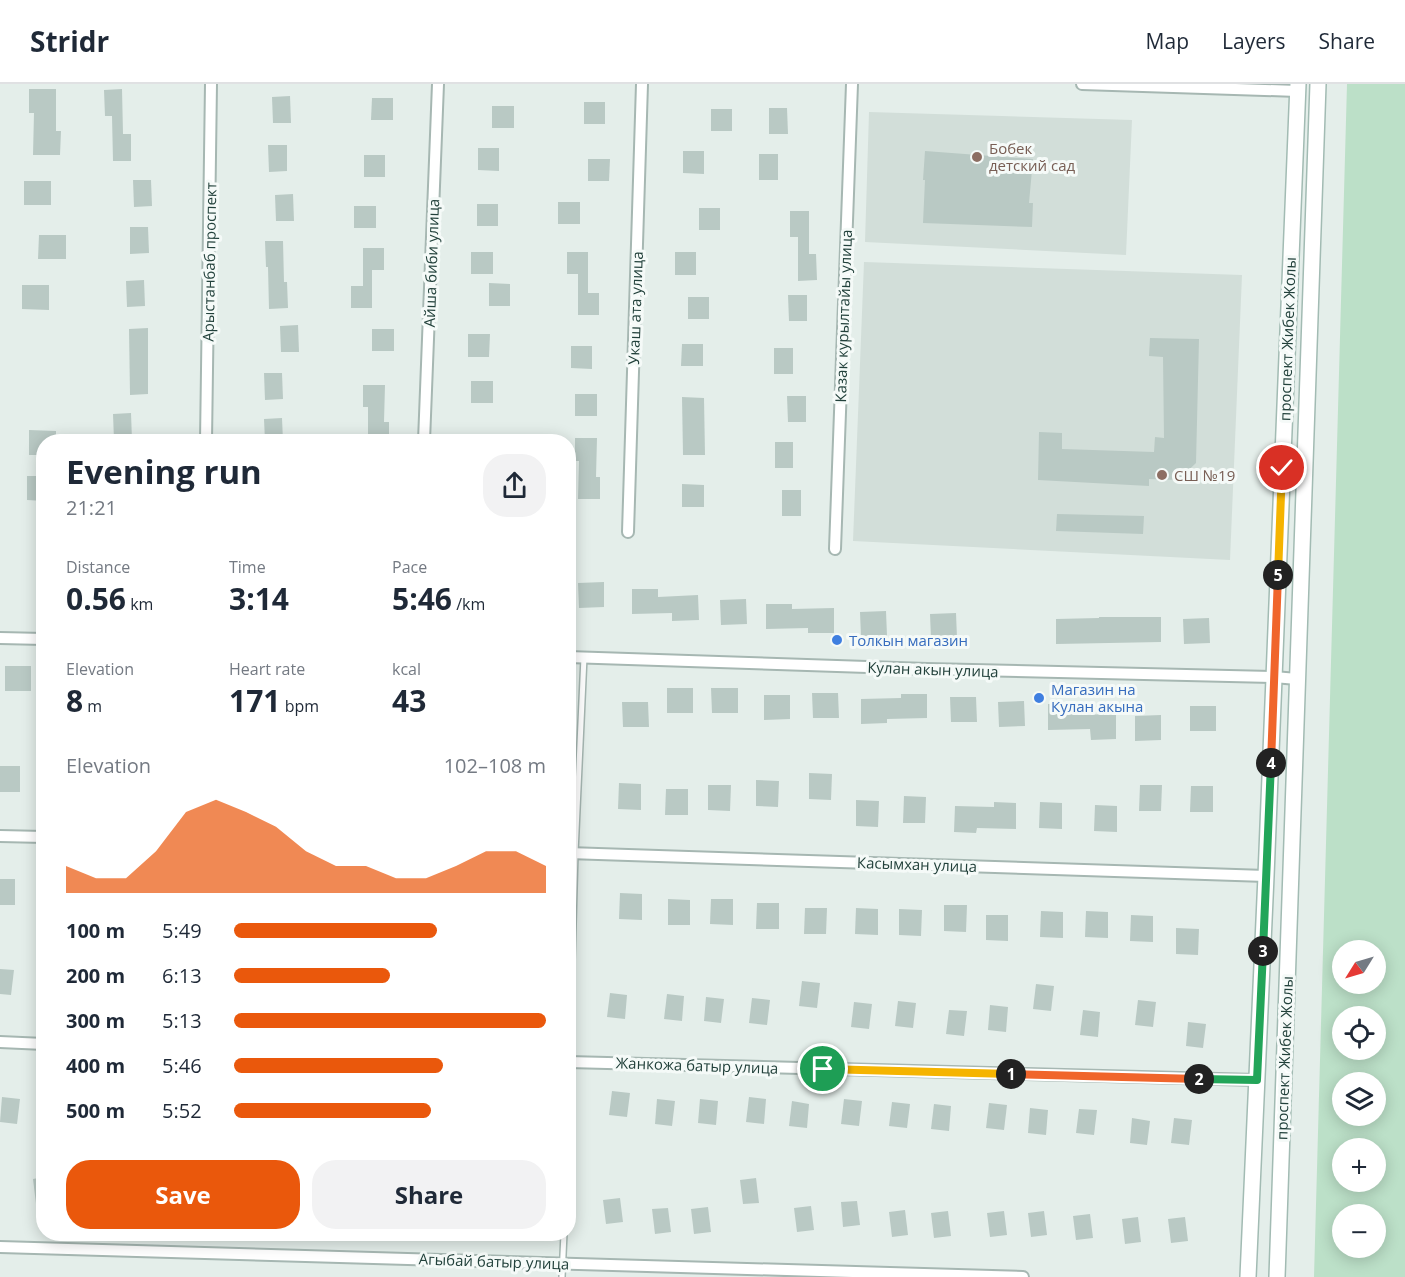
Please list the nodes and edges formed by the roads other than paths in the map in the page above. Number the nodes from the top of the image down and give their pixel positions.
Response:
1 (211, 84) edge
2 (438, 84) edge
3 (642, 84) edge
4 (852, 84) edge
5 (1083, 84) edge
6 (1318, 84) edge
7 (1297, 88) edge
8 (206, 434) edge
9 (424, 434) edge
10 (628, 532) dead end
11 (835, 549) dead end
12 (0, 638) edge
13 (36, 639) edge
14 (576, 657) edge
15 (584, 657) junction
16 (1274, 677) junction
17 (1297, 679) junction
18 (576, 788) edge
19 (0, 836) edge
20 (36, 837) edge
21 (576, 853) edge
22 (1266, 876) junction
23 (0, 1042) edge
24 (36, 1044) edge
25 (576, 1062) edge
26 (1257, 1080) junction
27 (564, 1241) edge
28 (0, 1247) edge
29 (563, 1263) junction
30 (562, 1277) edge
31 (1023, 1277) edge
32 (1248, 1277) edge
33 (1277, 1277) edge

1 - 8 street, Арыстанбаб проспект
2 - 9 street, Айша биби улица
3 - 10 street, Укаш ата улица
4 - 11 street, Казак курылтайы улица
5 - 7 street
6 - 17 street, проспект Жибек Жолы
7 - 16 street, проспект Жибек Жолы
12 - 13 street
14 - 15 street, Кулан акын улица
15 - 16 street, Кулан акын улица
15 - 18 lane
16 - 17 street, Кулан акын улица
16 - 22 street, проспект Жибек Жолы
17 - 33 street, проспект Жибек Жолы
19 - 20 street
21 - 22 street, Касымхан улица
22 - 26 street, проспект Жибек Жолы
23 - 24 street
25 - 26 street, Жанкожа батыр улица
26 - 32 street, проспект Жибек Жолы
27 - 29 lane
28 - 29 street, Агыбай батыр улица
29 - 30 lane
29 - 31 street, Агыбай батыр улица

